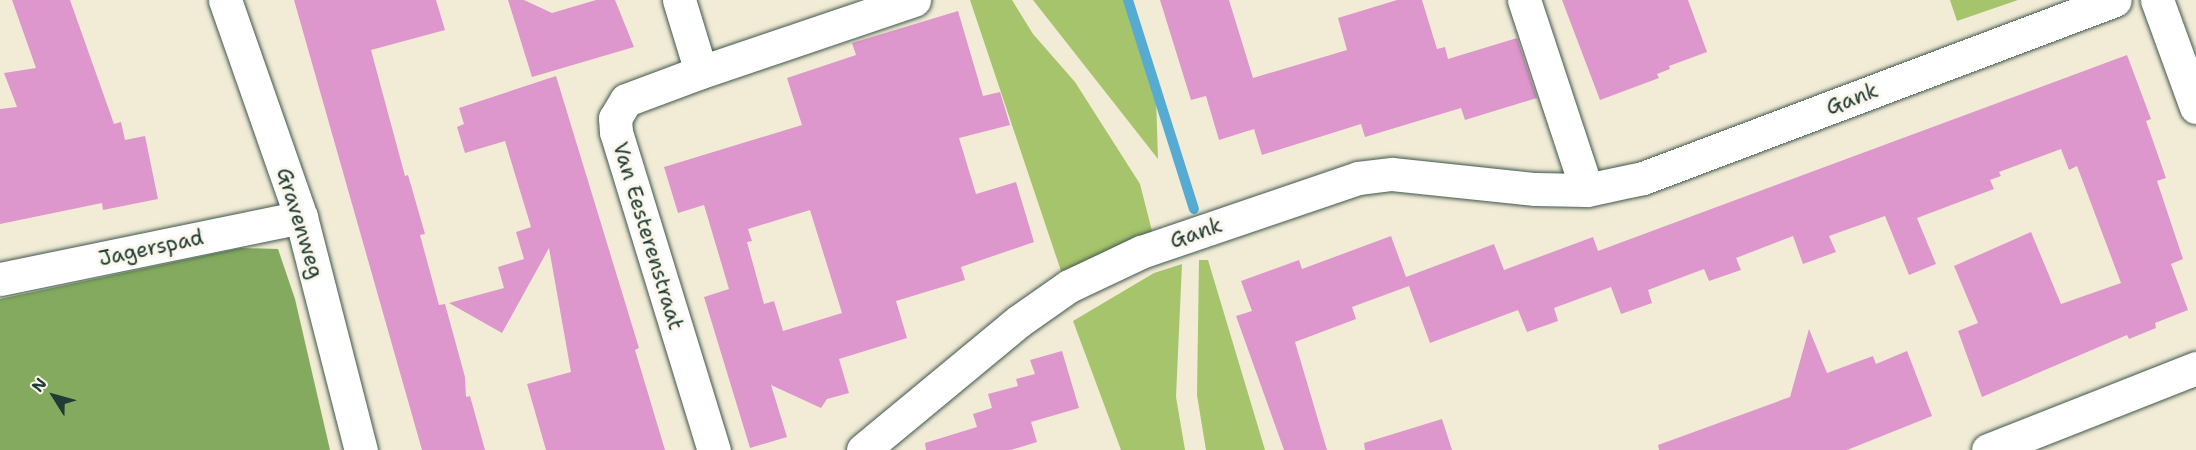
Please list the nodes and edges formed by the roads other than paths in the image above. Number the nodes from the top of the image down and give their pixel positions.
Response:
1 (225, 0) edge
2 (679, 0) edge
3 (914, 0) edge
4 (1524, 0) edge
5 (2115, 0) edge
6 (2157, 0) edge
7 (701, 72) junction
8 (2196, 107) edge
9 (1587, 190) junction
10 (301, 217) junction
11 (0, 279) edge
12 (2196, 368) edge
13 (361, 450) edge
14 (714, 450) edge
15 (863, 450) edge
16 (1988, 450) edge

1 - 10 street, Gravenweg
2 - 7 street
3 - 7 street, Van Eesterenstraat
4 - 9 street
5 - 9 street, Gank
6 - 8 street
7 - 14 street, Van Eesterenstraat
9 - 15 street, Gank
10 - 11 street, Jagerspad
10 - 13 street, Gravenweg
12 - 16 street

